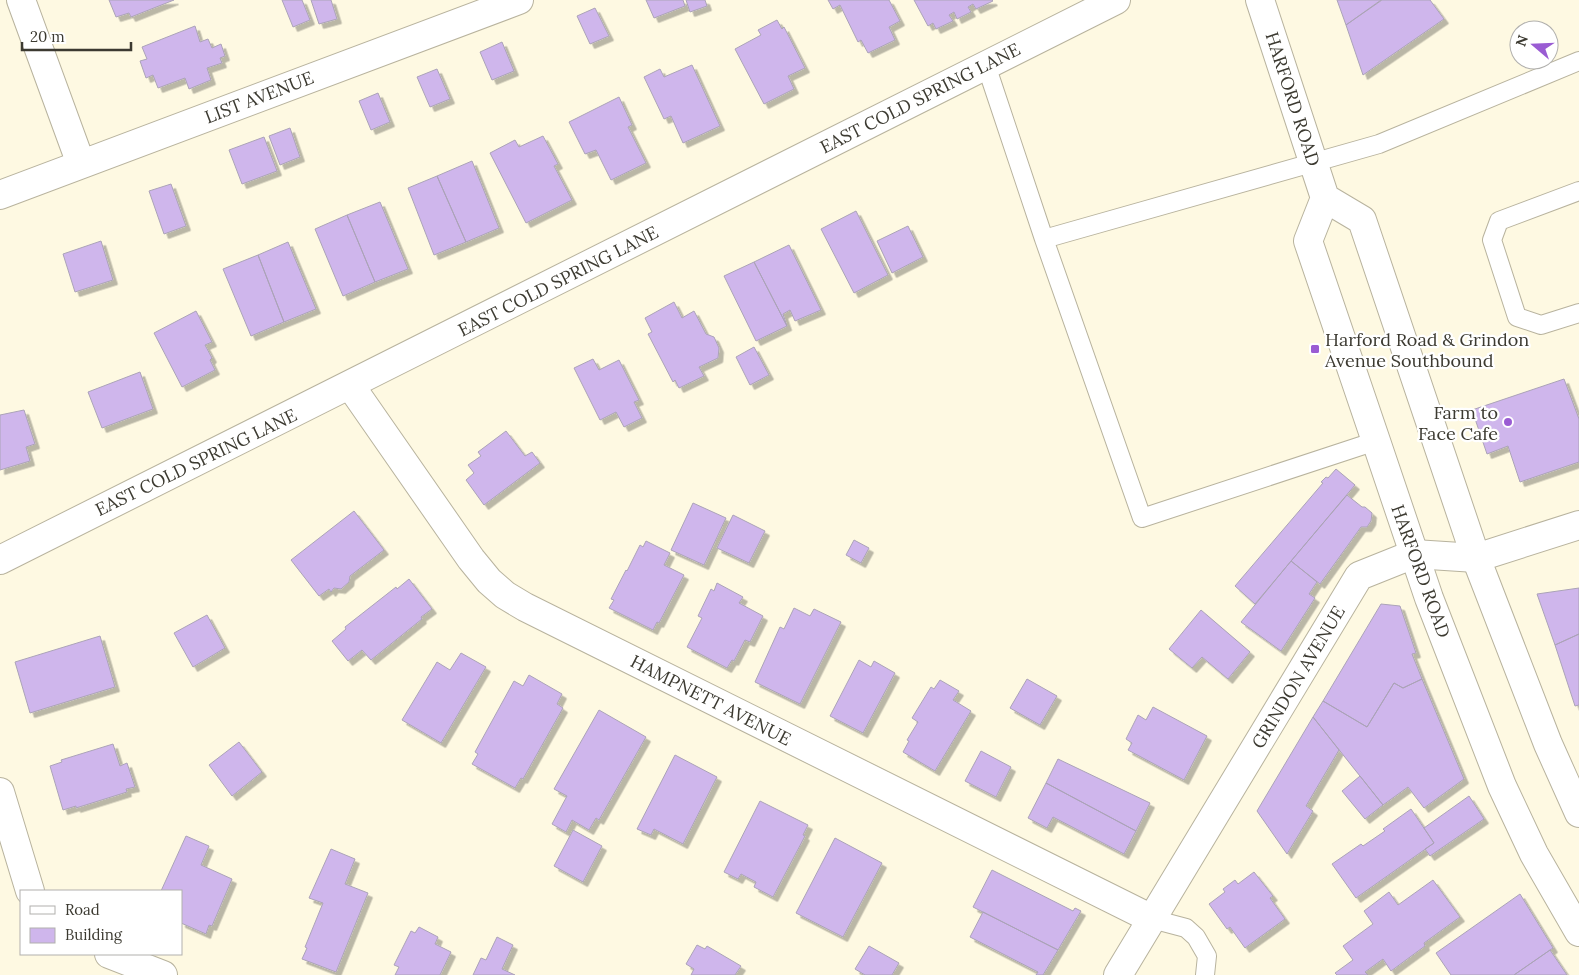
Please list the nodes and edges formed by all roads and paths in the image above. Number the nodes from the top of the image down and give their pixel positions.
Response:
1 (21, 0) edge
2 (519, 0) edge
3 (1116, 0) edge
4 (1260, 0) edge
5 (1579, 60) edge
6 (986, 65) junction
7 (1313, 162) junction
8 (81, 164) junction
9 (1579, 191) edge
10 (0, 195) edge
11 (1325, 198) junction
12 (1044, 239) junction
13 (1579, 313) edge
14 (350, 386) junction
15 (1376, 441) junction
16 (1579, 525) edge
17 (1414, 554) junction
18 (1476, 558) junction
19 (0, 560) edge
20 (0, 792) edge
21 (1579, 813) edge
22 (30, 890) edge
23 (1152, 919) junction
24 (1579, 932) edge
25 (112, 955) edge
26 (163, 975) edge
27 (1118, 975) edge
28 (1205, 975) edge

1 - 8 main road
2 - 8 main road, LIST AVENUE
3 - 6 main road, EAST COLD SPRING LANE
4 - 7 main road, HARFORD ROAD
5 - 7 lane
6 - 12 lane
6 - 14 main road, EAST COLD SPRING LANE
7 - 11 main road, HARFORD ROAD
7 - 12 lane
8 - 10 main road, LIST AVENUE
9 - 13 lane
11 - 15 main road, HARFORD ROAD
11 - 18 main road
12 - 15 lane
14 - 19 main road, EAST COLD SPRING LANE
14 - 23 main road, HAMPNETT AVENUE
15 - 17 main road, HARFORD ROAD
16 - 18 main road, GRINDON AVENUE
17 - 18 main road, GRINDON AVENUE
17 - 23 main road, GRINDON AVENUE
17 - 24 main road, HARFORD ROAD
18 - 21 main road
20 - 22 main road
23 - 27 main road, GRINDON AVENUE
23 - 28 lane
25 - 26 main road

